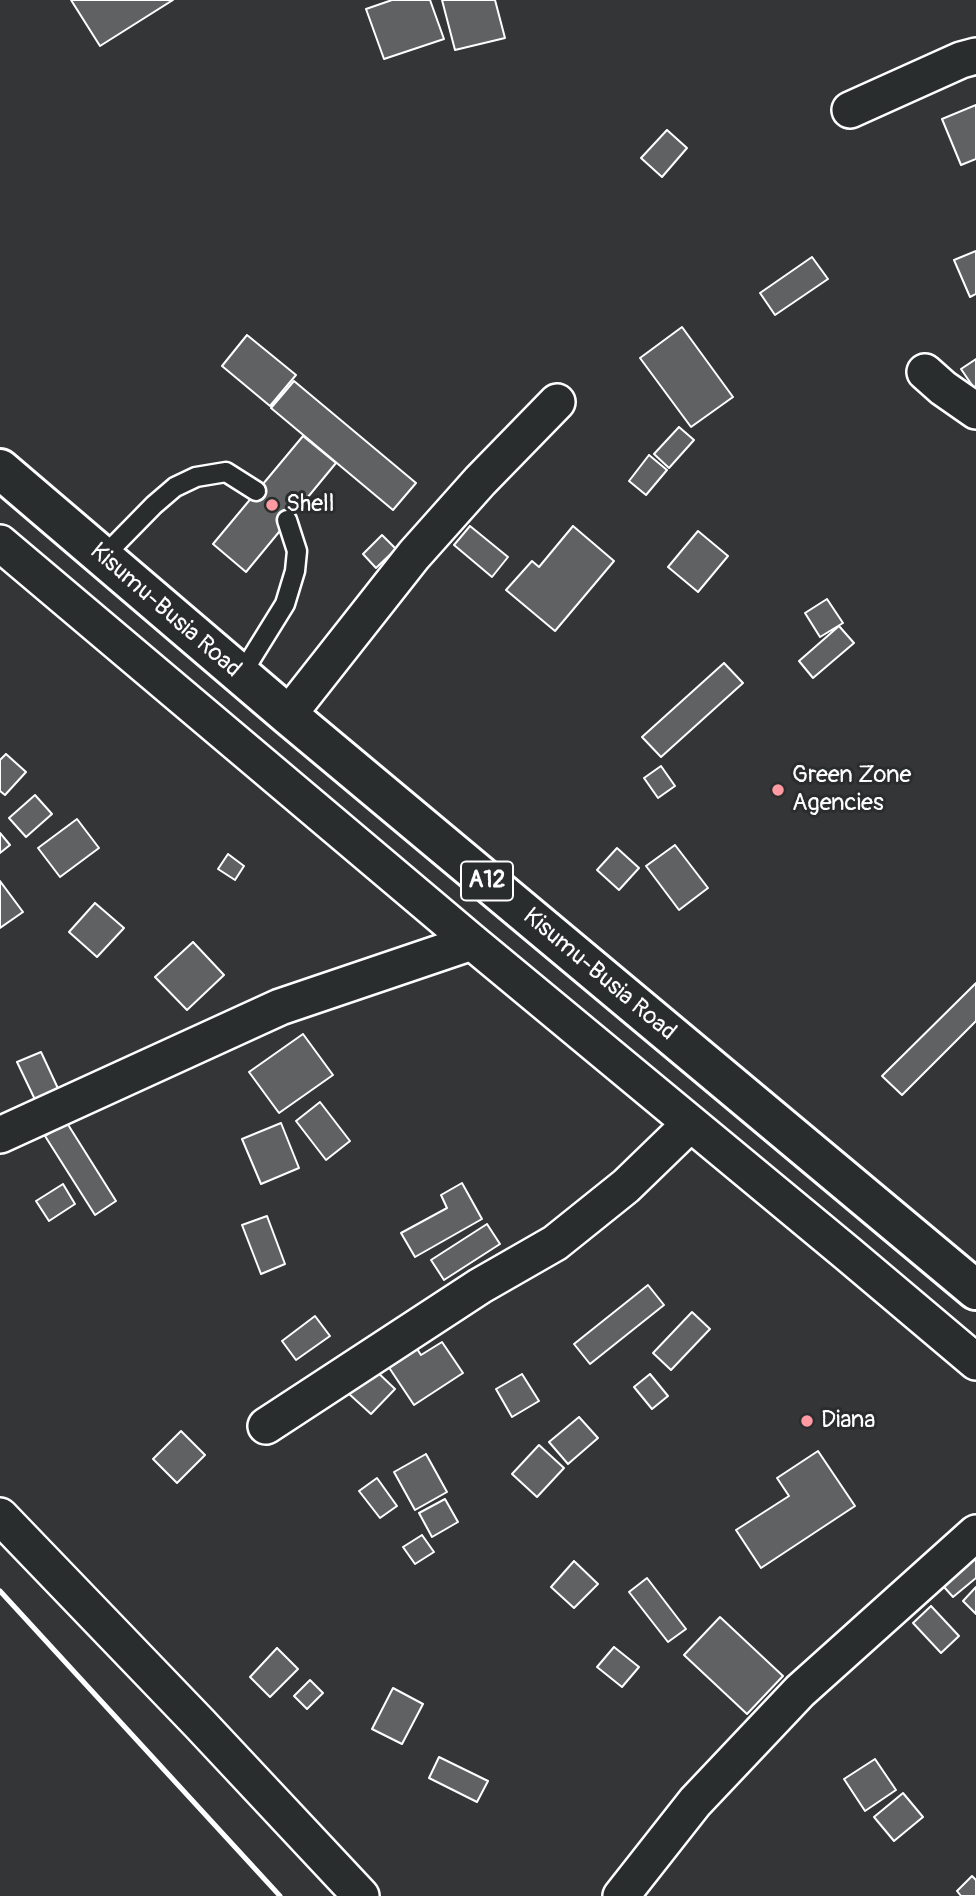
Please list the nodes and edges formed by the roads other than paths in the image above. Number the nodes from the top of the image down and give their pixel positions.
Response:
1 (976, 55) edge
2 (850, 110) dead end
3 (925, 372) dead end
4 (557, 402) dead end
5 (976, 411) edge
6 (0, 469) edge
7 (256, 491) dead end
8 (288, 520) dead end
9 (0, 543) edge
10 (103, 557) junction
11 (241, 675) junction
12 (288, 715) junction
13 (472, 942) junction
14 (690, 1124) junction
15 (0, 1135) edge
16 (976, 1290) edge
17 (976, 1362) edge
18 (266, 1426) dead end
19 (0, 1516) edge
20 (976, 1533) edge
21 (360, 1896) edge
22 (621, 1896) edge

1 - 2 street
3 - 5 street
4 - 12 street
6 - 10 highway, Kisumu-Busia Road / A12
7 - 10 lane
8 - 11 lane
9 - 13 street
10 - 11 highway, Kisumu-Busia Road / A12
11 - 12 highway, Kisumu-Busia Road / A12
12 - 16 highway, Kisumu-Busia Road / A12
13 - 14 street
13 - 15 street
14 - 17 street
14 - 18 street
19 - 21 street
20 - 22 street

